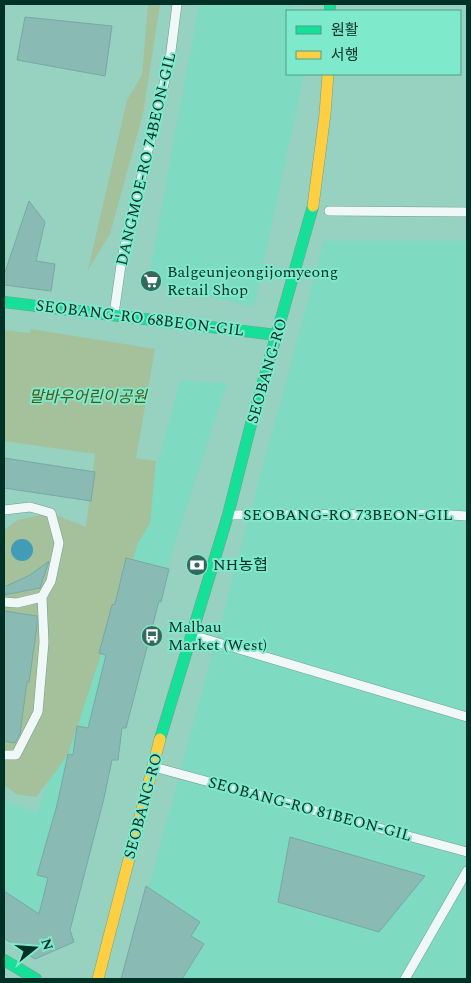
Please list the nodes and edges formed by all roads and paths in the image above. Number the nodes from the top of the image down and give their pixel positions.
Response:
1 (177, 4) edge
2 (328, 75) edge
3 (329, 211) dead end
4 (467, 212) edge
5 (4, 302) edge
6 (114, 315) junction
7 (277, 335) junction
8 (4, 510) edge
9 (228, 514) junction
10 (467, 516) edge
11 (42, 597) junction
12 (4, 602) edge
13 (192, 635) junction
14 (467, 718) edge
15 (4, 755) edge
16 (152, 766) junction
17 (467, 852) edge
18 (467, 871) edge
19 (4, 960) edge
20 (36, 979) edge
21 (98, 979) edge
22 (406, 979) edge

1 - 6 lane, DANGMOE-RO 74BEON-GIL
2 - 7 main road, SEOBANG-RO
3 - 4 lane
5 - 6 main road, SEOBANG-RO 68BEON-GIL
6 - 7 main road, SEOBANG-RO 68BEON-GIL
7 - 9 main road, SEOBANG-RO
8 - 11 lane
9 - 10 lane, SEOBANG-RO 73BEON-GIL
9 - 13 main road, SEOBANG-RO
11 - 12 lane
11 - 15 lane
13 - 14 lane
13 - 16 main road, SEOBANG-RO
16 - 17 lane, SEOBANG-RO 81BEON-GIL
16 - 21 main road, SEOBANG-RO
18 - 22 lane
19 - 20 main road

